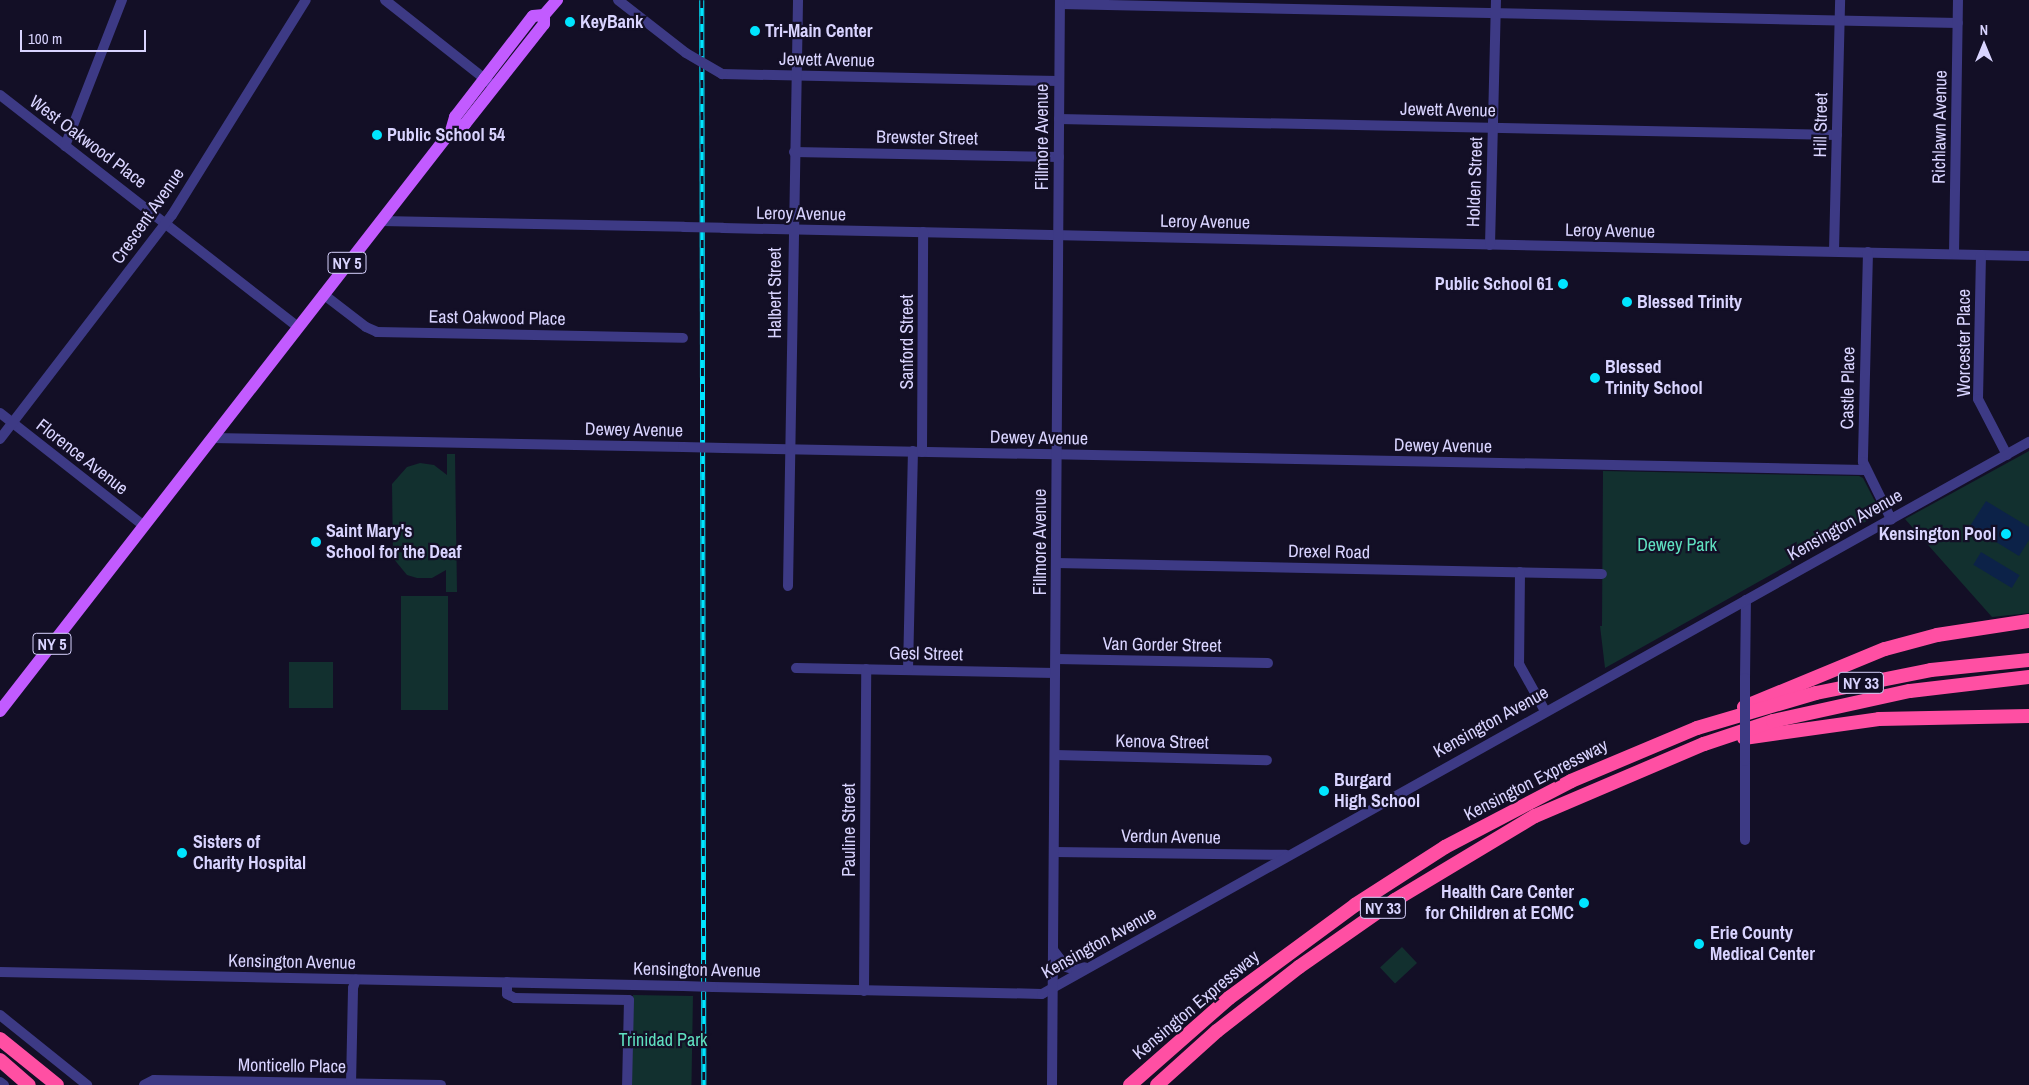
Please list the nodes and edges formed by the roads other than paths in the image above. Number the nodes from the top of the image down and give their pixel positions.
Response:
1 (122, 0) edge
2 (306, 0) edge
3 (385, 0) edge
4 (556, 0) edge
5 (618, 0) edge
6 (798, 0) edge
7 (1496, 0) edge
8 (1840, 0) edge
9 (1958, 0) edge
10 (1060, 2) edge
11 (1495, 13) junction
12 (1840, 18) junction
13 (1958, 23) junction
14 (796, 75) junction
15 (1059, 81) junction
16 (490, 82) junction
17 (0, 95) edge
18 (1059, 119) junction
19 (1493, 127) junction
20 (1837, 136) junction
21 (65, 146) junction
22 (794, 152) junction
23 (1059, 157) junction
24 (381, 221) junction
25 (167, 222) junction
26 (792, 230) junction
27 (923, 232) junction
28 (1058, 236) junction
29 (1490, 244) junction
30 (1834, 251) junction
31 (1868, 252) junction
32 (1954, 254) junction
33 (1981, 255) junction
34 (2029, 256) edge
35 (323, 294) junction
36 (297, 326) junction
37 (683, 338) dead end
38 (0, 413) edge
39 (12, 423) junction
40 (212, 438) junction
41 (0, 439) edge
42 (2029, 442) edge
43 (790, 449) junction
44 (918, 452) junction
45 (1057, 454) junction
46 (2007, 455) junction
47 (1865, 470) junction
48 (1891, 518) junction
49 (144, 526) junction
50 (1056, 563) junction
51 (1520, 572) junction
52 (1602, 574) dead end
53 (788, 586) dead end
54 (1746, 600) junction
55 (2029, 621) edge
56 (1056, 659) junction
57 (2029, 660) edge
58 (1268, 663) dead end
59 (796, 668) dead end
60 (866, 669) junction
61 (908, 670) junction
62 (1056, 673) junction
63 (2029, 676) edge
64 (0, 711) edge
65 (1545, 711) junction
66 (2029, 716) edge
67 (1697, 728) junction
68 (1704, 744) junction
69 (1055, 756) junction
70 (1267, 760) dead end
71 (1745, 840) dead end
72 (1054, 852) junction
73 (1288, 855) junction
74 (1054, 950) junction
75 (1094, 965) junction
76 (0, 972) edge
77 (356, 979) junction
78 (507, 982) junction
79 (1053, 988) junction
80 (864, 991) junction
81 (0, 1015) edge
82 (0, 1039) edge
83 (0, 1060) edge
84 (0, 1082) edge
85 (351, 1084) edge
86 (4, 1085) edge
87 (29, 1085) edge
88 (56, 1085) edge
89 (87, 1085) edge
90 (144, 1085) edge
91 (441, 1085) edge
92 (627, 1085) edge
93 (1052, 1085) edge
94 (1130, 1085) edge
95 (1157, 1085) edge

1 - 21 street
2 - 25 street, Crescent Avenue
3 - 16 street
4 - 16 main road, NY 5
5 - 14 street, Jewett Avenue, bridge
6 - 14 street, Halbert Street
7 - 11 street, Holden Street
8 - 12 street, Hill Street
9 - 13 street, Richlawn Avenue
10 - 11 street
10 - 15 street, Fillmore Avenue
11 - 12 street
11 - 19 street, Holden Street
12 - 13 street
12 - 20 street, Hill Street
13 - 32 street, Richlawn Avenue
14 - 15 street, Jewett Avenue
14 - 22 street, Halbert Street
15 - 18 street, Fillmore Avenue
16 - 24 main road, NY 5
17 - 21 street, West Oakwood Place
18 - 19 street, Jewett Avenue
18 - 23 street, Fillmore Avenue
19 - 20 street, Jewett Avenue
19 - 29 street, Holden Street
20 - 30 street, Hill Street
21 - 25 street, West Oakwood Place
22 - 23 street, Brewster Street
22 - 26 street, Halbert Street
23 - 28 street, Fillmore Avenue
24 - 26 street, Leroy Avenue, bridge
24 - 35 main road, NY 5
25 - 36 street, West Oakwood Place
25 - 39 street, Crescent Avenue
26 - 27 street, Leroy Avenue
26 - 43 street, Halbert Street
27 - 28 street, Leroy Avenue
27 - 44 street, Sanford Street
28 - 29 street, Leroy Avenue
28 - 45 street, Fillmore Avenue
29 - 30 street, Leroy Avenue
30 - 31 street, Leroy Avenue
31 - 32 street, Leroy Avenue
31 - 47 street, Castle Place
32 - 33 street, Leroy Avenue
33 - 34 street, Leroy Avenue
33 - 46 street, Worcester Place
35 - 36 main road, NY 5
35 - 37 street, East Oakwood Place
36 - 40 main road, NY 5
38 - 39 street, Florence Avenue
39 - 41 street, Crescent Avenue
39 - 49 street, Florence Avenue
40 - 43 street, Dewey Avenue, bridge
40 - 49 main road, NY 5
42 - 46 street, Kensington Avenue
43 - 44 street, Dewey Avenue
43 - 53 street, Halbert Street
44 - 45 street, Dewey Avenue
44 - 61 street, Sanford Street
45 - 47 street, Dewey Avenue
45 - 50 street, Fillmore Avenue
46 - 48 street, Kensington Avenue
47 - 48 street, Castle Place
48 - 54 street, Kensington Avenue
49 - 64 main road, NY 5
50 - 51 street, Drexel Road
50 - 56 street, Fillmore Avenue
51 - 52 street, Drexel Road
51 - 65 street
54 - 65 street, Kensington Avenue
54 - 71 street, bridge
55 - 67 highway
56 - 58 street, Van Gorder Street
56 - 62 street, Fillmore Avenue
57 - 67 highway, Kensington Expressway / NY 33
59 - 60 street, Gesl Street
60 - 61 street, Gesl Street
60 - 80 street, Pauline Street
61 - 62 street, Gesl Street
62 - 69 street, Fillmore Avenue
63 - 68 highway, Kensington Expressway / NY 33
65 - 73 street, Kensington Avenue
66 - 68 highway
67 - 94 highway, Kensington Expressway / NY 33
68 - 95 highway, Kensington Expressway / NY 33
69 - 70 street, Kenova Street
69 - 72 street, Fillmore Avenue
72 - 73 street, Verdun Avenue
72 - 74 street, Fillmore Avenue
73 - 75 street, Kensington Avenue
74 - 75 street
74 - 79 street, Fillmore Avenue
75 - 79 street, Kensington Avenue
76 - 77 street, Kensington Avenue
77 - 78 street, Kensington Avenue
77 - 85 street
78 - 80 street, Kensington Avenue, bridge
78 - 92 street
79 - 80 street, Kensington Avenue
79 - 93 street, Fillmore Avenue
81 - 89 street
82 - 88 highway
83 - 87 highway
84 - 86 street
85 - 90 street, Monticello Place
85 - 91 street, Monticello Place

